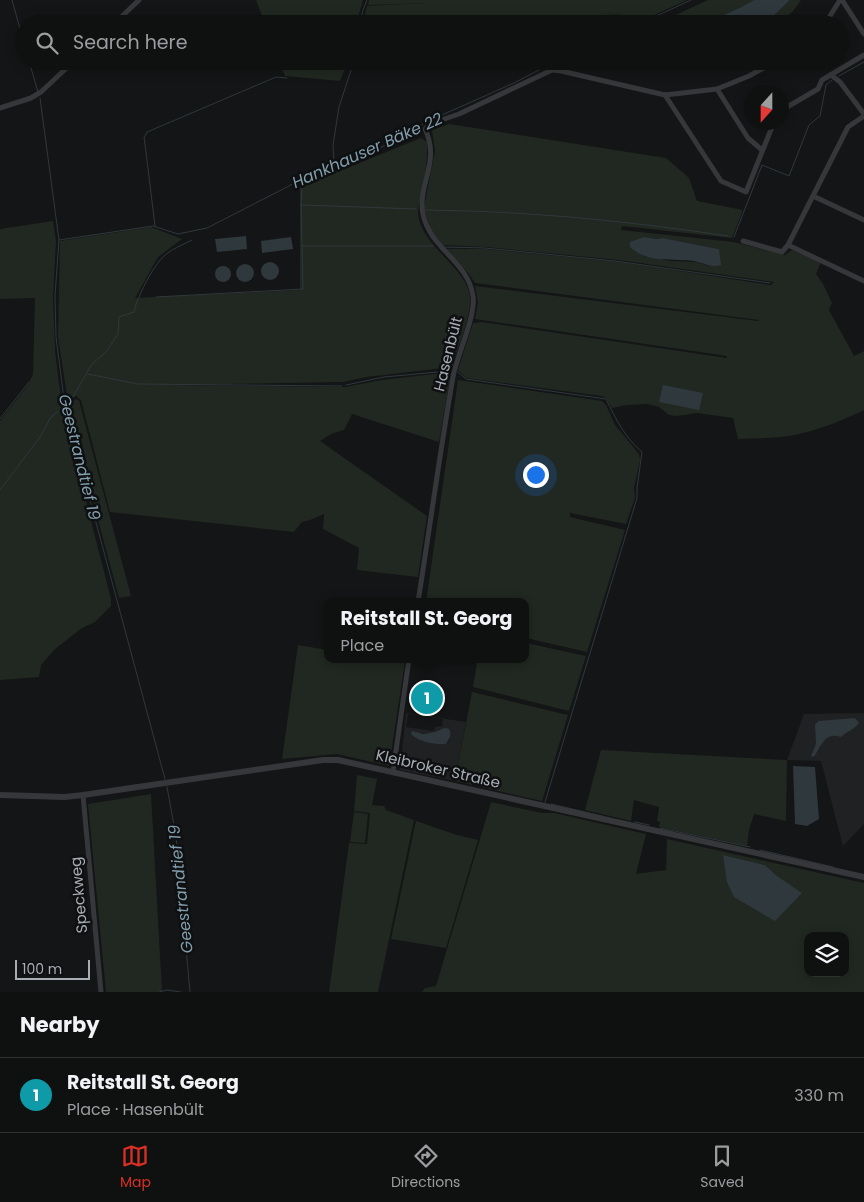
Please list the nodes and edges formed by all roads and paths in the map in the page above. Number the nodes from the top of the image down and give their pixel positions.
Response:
1 (139, 0) edge
2 (841, 0) edge
3 (123, 15) edge
4 (831, 15) edge
5 (863, 31) edge
6 (864, 55) edge
7 (849, 64) edge
8 (64, 70) edge
9 (552, 70) edge
10 (552, 70) edge
11 (760, 70) edge
12 (838, 70) edge
13 (830, 75) junction
14 (717, 89) junction
15 (665, 95) junction
16 (789, 106) edge
17 (0, 108) edge
18 (864, 115) edge
19 (771, 130) edge
20 (762, 150) junction
21 (813, 196) junction
22 (864, 220) edge
23 (743, 241) dead end
24 (788, 245) junction
25 (864, 281) edge
26 (419, 598) edge
27 (408, 663) edge
28 (393, 772) junction
29 (0, 795) edge
30 (83, 795) junction
31 (864, 877) edge
32 (100, 992) edge

1 - 3 street
2 - 4 street
2 - 5 street
6 - 7 street
8 - 17 street
9 - 15 street, Hasenbült
10 - 26 street, Hasenbült
11 - 14 street
12 - 13 street
13 - 16 street
13 - 18 street
14 - 15 street
14 - 20 street
15 - 20 street
18 - 21 street
19 - 20 street
21 - 22 street
21 - 24 street
23 - 24 street
24 - 25 street
27 - 28 street
28 - 30 street, Kleibroker Straße
28 - 31 street, Kleibroker Straße
29 - 30 street, Kleibroker Straße
30 - 32 street, Speckweg

